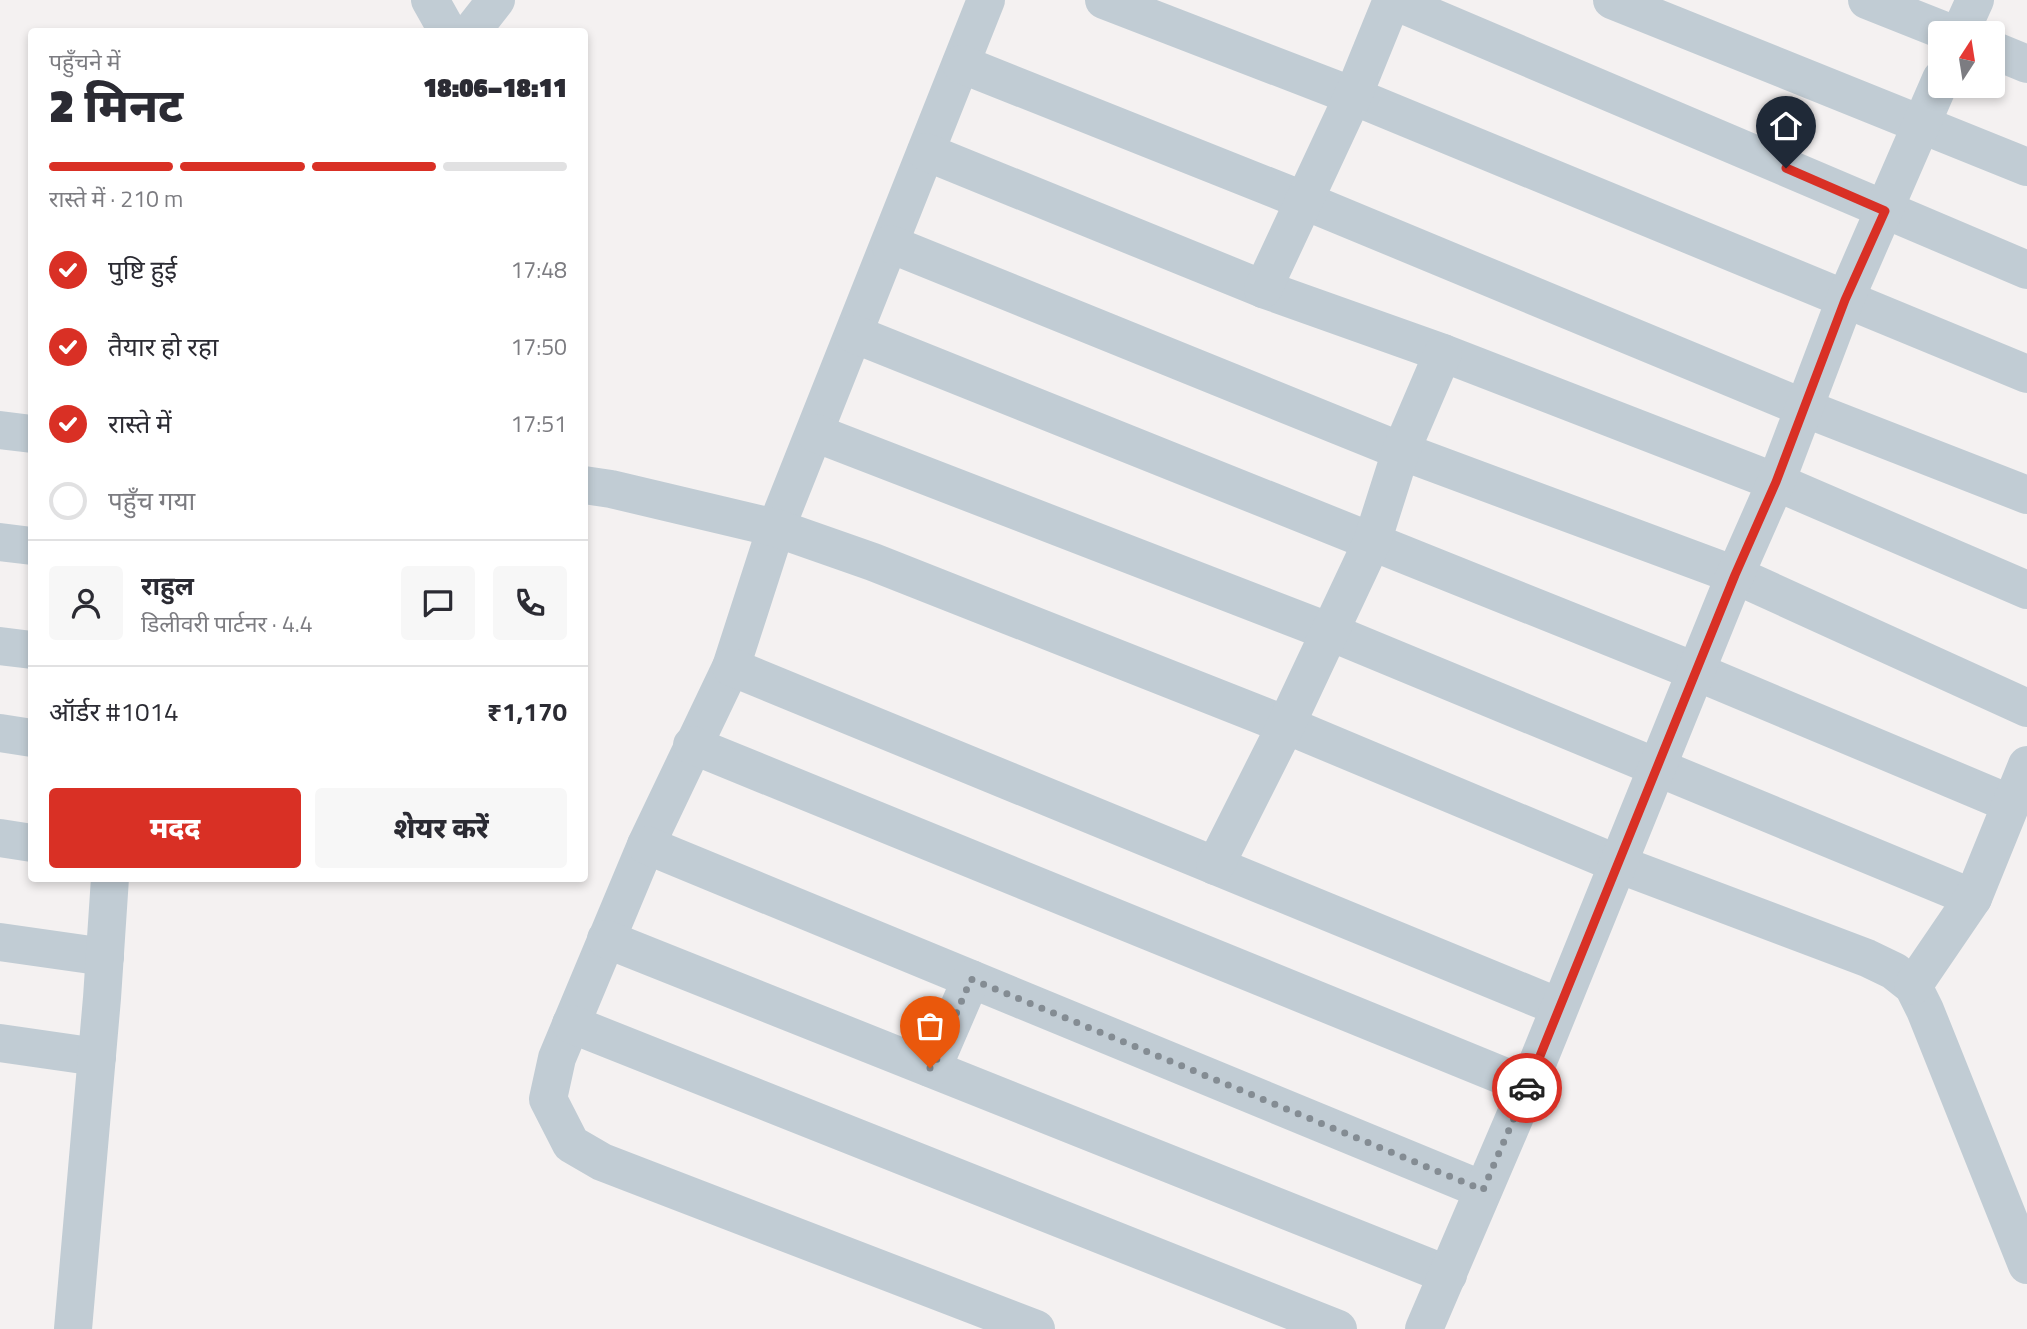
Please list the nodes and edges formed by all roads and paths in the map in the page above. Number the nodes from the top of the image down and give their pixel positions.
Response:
1 (430, 0) edge
2 (496, 0) edge
3 (986, 0) edge
4 (1104, 0) edge
5 (1612, 0) edge
6 (1867, 0) edge
7 (1975, 0) edge
8 (1965, 21) edge
9 (1928, 24) edge
10 (446, 28) edge
11 (474, 28) edge
12 (2006, 55) edge
13 (961, 64) junction
14 (2027, 64) edge
15 (1353, 96) junction
16 (1933, 98) edge
17 (1922, 124) junction
18 (926, 152) junction
19 (2027, 167) edge
20 (1305, 201) junction
21 (1885, 211) junction
22 (890, 244) junction
23 (2027, 270) edge
24 (1264, 289) junction
25 (1845, 300) junction
26 (854, 334) junction
27 (1443, 353) junction
28 (2027, 374) edge
29 (1804, 408) junction
30 (0, 430) edge
31 (815, 433) junction
32 (28, 434) edge
33 (1401, 451) junction
34 (1776, 482) junction
35 (588, 486) edge
36 (2027, 495) edge
37 (776, 528) junction
38 (0, 542) edge
39 (1372, 542) junction
40 (28, 546) edge
41 (1735, 575) junction
42 (2027, 590) edge
43 (1330, 632) junction
44 (0, 646) edge
45 (28, 650) edge
46 (731, 667) junction
47 (1697, 672) junction
48 (2027, 708) edge
49 (1286, 726) junction
50 (0, 733) edge
51 (28, 737) edge
52 (692, 745) junction
53 (2027, 765) edge
54 (1657, 768) junction
55 (2011, 804) junction
56 (0, 838) edge
57 (28, 842) edge
58 (646, 845) junction
59 (1618, 864) junction
60 (1215, 866) junction
61 (110, 882) edge
62 (1973, 898) junction
63 (606, 939) junction
64 (0, 942) edge
65 (105, 957) junction
66 (971, 979) junction
67 (1913, 986) junction
68 (1559, 1007) junction
69 (571, 1024) junction
70 (0, 1043) edge
71 (97, 1058) junction
72 (930, 1068) junction
73 (1528, 1086) junction
74 (1483, 1190) junction
75 (2027, 1265) edge
76 (1448, 1275) junction
77 (73, 1329) edge
78 (1036, 1329) edge
79 (1338, 1329) edge
80 (1424, 1329) edge

1 - 10 street
2 - 11 street
3 - 13 street
4 - 15 street
5 - 17 street
6 - 9 street
7 - 8 street
12 - 14 street
13 - 18 street
13 - 20 street
15 - 20 street
15 - 21 street
15 - 25 street
16 - 17 street
17 - 19 street
17 - 21 street
18 - 22 street
18 - 24 street
20 - 24 street
20 - 29 street
21 - 23 street
21 - 25 street
22 - 26 street
22 - 33 street
24 - 27 street
25 - 28 street
25 - 29 street
26 - 31 street
26 - 39 street
27 - 33 street
27 - 34 street
29 - 34 street
29 - 36 street
30 - 32 street
31 - 37 street
31 - 43 street
33 - 39 street
33 - 41 street
34 - 41 street
34 - 42 street
35 - 37 street
37 - 46 street
37 - 49 street
38 - 40 street
39 - 43 street
39 - 47 street
41 - 47 street
41 - 48 street
43 - 49 street
43 - 54 street
44 - 45 street
46 - 52 street
46 - 60 street
47 - 54 street
47 - 55 street
49 - 59 street
49 - 60 street
50 - 51 street
52 - 58 street
52 - 73 street
53 - 55 street
54 - 59 street
54 - 62 street
55 - 62 street
56 - 57 street
58 - 63 street
58 - 66 street
59 - 67 street
59 - 68 street
60 - 68 street
61 - 65 street
62 - 67 street
63 - 69 street
63 - 72 street
64 - 65 street
65 - 71 street
66 - 72 street
66 - 74 street
67 - 75 street
68 - 73 street
69 - 78 street
69 - 79 street
70 - 71 street
71 - 77 street
72 - 76 street
73 - 74 street
74 - 76 street
76 - 80 street

